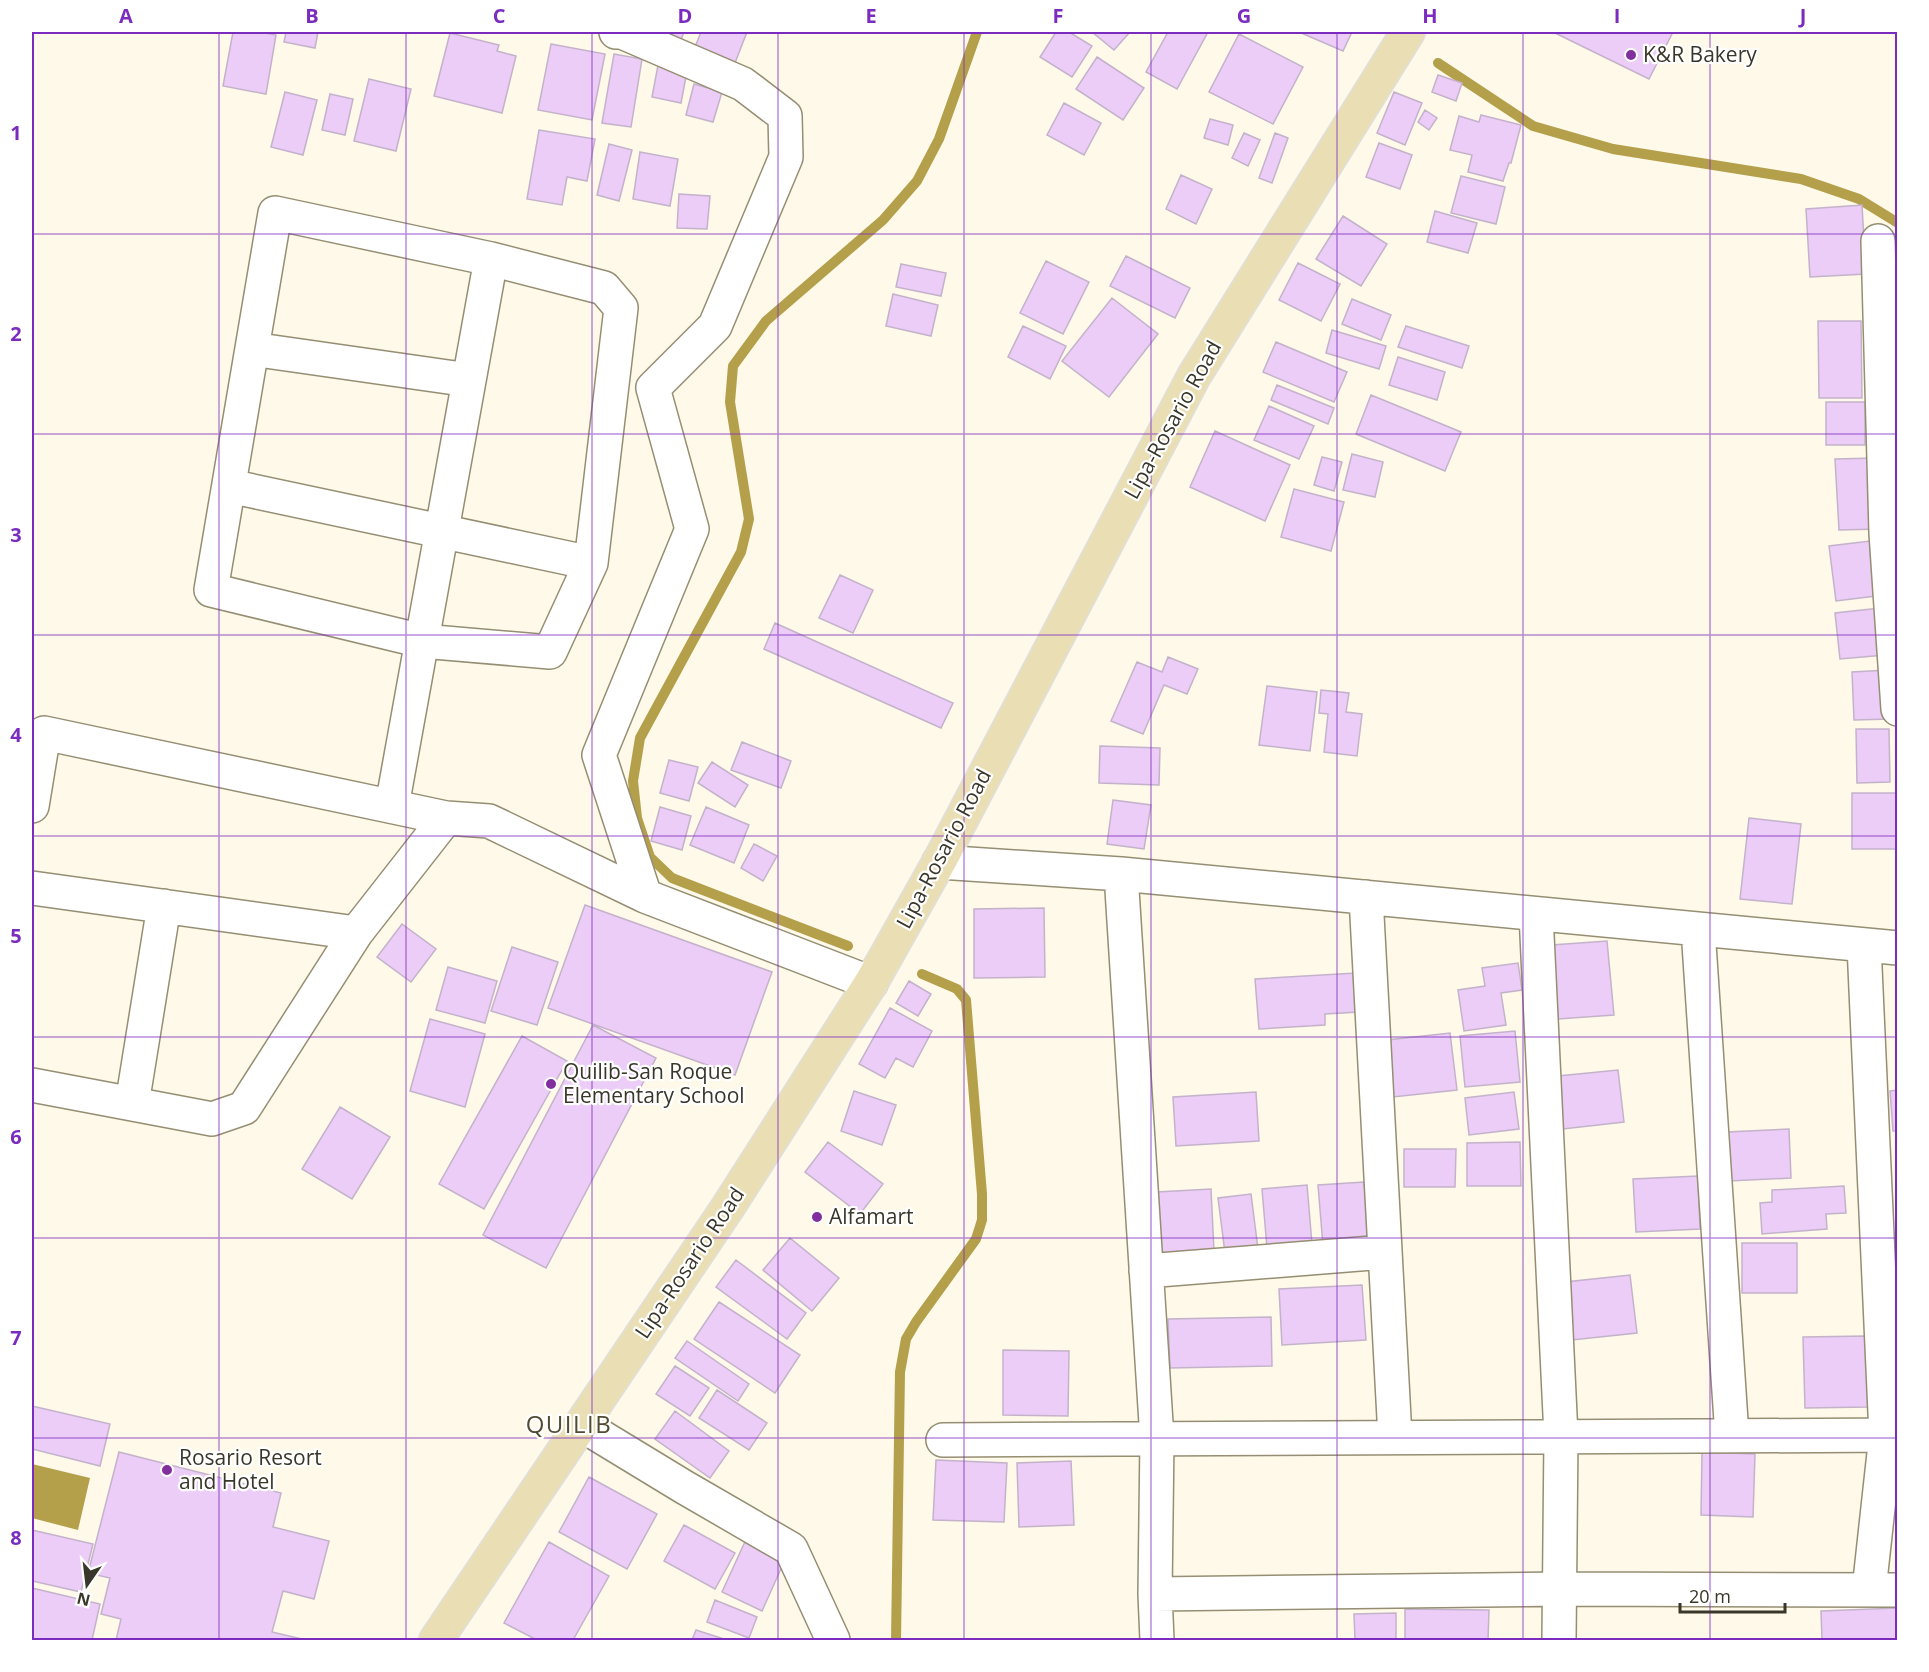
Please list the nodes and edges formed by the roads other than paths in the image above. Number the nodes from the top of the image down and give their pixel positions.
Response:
1 (616, 32) edge
2 (1408, 32) edge
3 (1878, 241) dead end
4 (491, 259) junction
5 (252, 349) junction
6 (469, 380) junction
7 (229, 486) junction
8 (442, 532) junction
9 (1892, 533) edge
10 (591, 563) junction
11 (422, 641) junction
12 (1896, 658) edge
13 (1898, 709) edge
14 (32, 806) edge
15 (392, 806) junction
16 (446, 818) junction
17 (939, 862) junction
18 (1121, 874) junction
19 (32, 888) edge
20 (645, 896) junction
21 (1366, 897) junction
22 (164, 906) junction
23 (1536, 914) junction
24 (1698, 929) junction
25 (356, 933) junction
26 (1864, 945) junction
27 (1898, 948) edge
28 (871, 983) junction
29 (32, 1085) edge
30 (132, 1104) junction
31 (1385, 1252) junction
32 (1146, 1271) junction
33 (582, 1425) junction
34 (1892, 1435) edge
35 (1561, 1436) junction
36 (1732, 1436) junction
37 (1395, 1437) junction
38 (1157, 1439) junction
39 (943, 1440) dead end
40 (1559, 1589) junction
41 (1883, 1590) edge
42 (1155, 1594) junction
43 (828, 1638) edge
44 (436, 1641) edge
45 (1156, 1641) edge
46 (1559, 1641) edge

1 - 20 street
2 - 17 main road, Lipa-Rosario Road
3 - 9 street
4 - 5 street
4 - 6 street
4 - 10 street
5 - 6 street
5 - 7 street
6 - 8 street
7 - 8 street
7 - 11 street
8 - 10 street
8 - 11 street
9 - 12 street
10 - 11 street
11 - 15 street
12 - 13 street
14 - 15 street
15 - 16 street
16 - 20 street
16 - 25 street
17 - 18 street
17 - 28 main road, Lipa-Rosario Road
18 - 21 street
18 - 32 street
19 - 22 street
20 - 28 street
21 - 23 street
21 - 31 street
22 - 25 street
22 - 30 street
23 - 24 street
23 - 35 street
24 - 26 street
24 - 36 street
25 - 30 street
26 - 27 street
26 - 34 street
28 - 33 main road, Lipa-Rosario Road
29 - 30 street
31 - 32 street
31 - 37 street
32 - 38 street
33 - 43 street
33 - 44 main road, Lipa-Rosario Road
34 - 36 street
34 - 41 street
35 - 36 street
35 - 37 street
35 - 40 street
37 - 38 street
38 - 39 street
38 - 42 street
40 - 41 street
40 - 42 street
40 - 46 street
42 - 45 street

